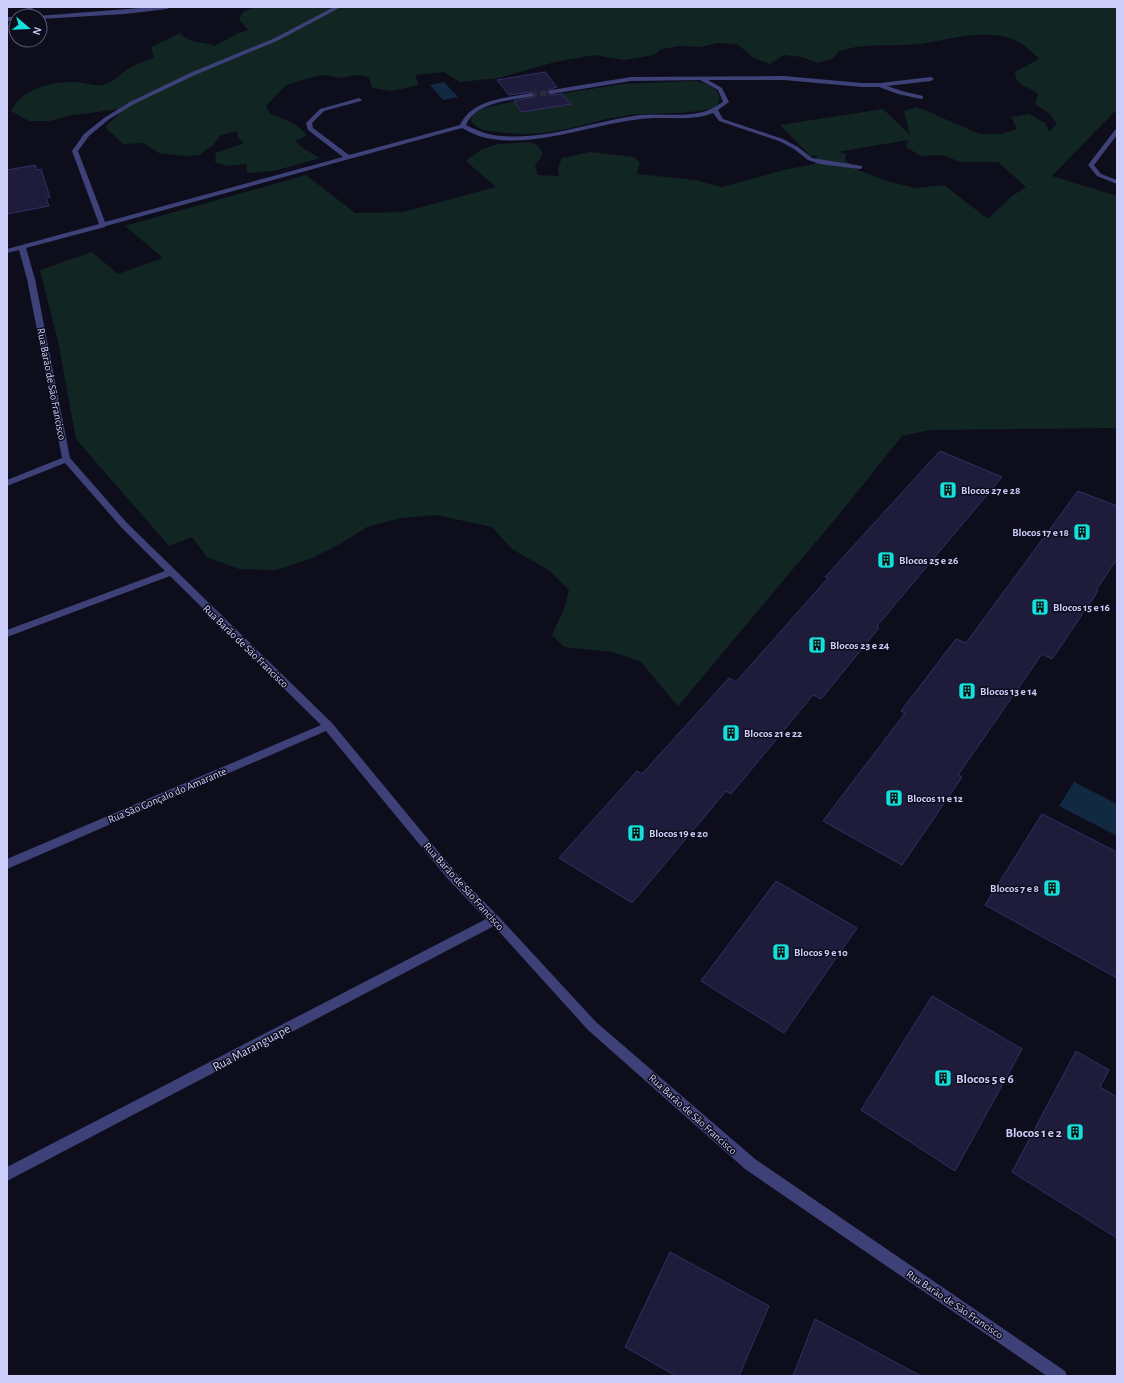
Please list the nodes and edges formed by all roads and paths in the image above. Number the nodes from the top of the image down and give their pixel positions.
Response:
1 (167, 7) edge
2 (338, 7) edge
3 (48, 17) edge
4 (695, 78) junction
5 (931, 79) dead end
6 (880, 85) junction
7 (551, 92) tunnel mouth
8 (531, 95) tunnel mouth
9 (921, 97) dead end
10 (359, 100) dead end
11 (714, 110) junction
12 (463, 126) junction
13 (1117, 131) edge
14 (348, 158) junction
15 (860, 167) dead end
16 (1117, 182) edge
17 (103, 226) junction
18 (22, 248) junction
19 (7, 251) edge
20 (66, 459) junction
21 (7, 483) edge
22 (170, 572) junction
23 (7, 634) edge
24 (328, 726) junction
25 (7, 864) edge
26 (495, 920) junction
27 (7, 1174) edge
28 (1060, 1376) edge

1 - 3 street
2 - 17 street
4 - 6 street
4 - 7 street
4 - 11 street
5 - 6 street
6 - 9 street
8 - 12 street
10 - 14 street
11 - 12 street
11 - 15 street
12 - 14 street
13 - 16 street
14 - 17 street
17 - 18 street
18 - 19 street
18 - 20 street, Rua Barão de São Francisco
20 - 21 street
20 - 22 street, Rua Barão de São Francisco
22 - 23 street
22 - 24 street, Rua Barão de São Francisco
24 - 25 street, Rua São Gonçalo do Amarante
24 - 26 street, Rua Barão de São Francisco
26 - 27 street, Rua Maranguape
26 - 28 street, Rua Barão de São Francisco

